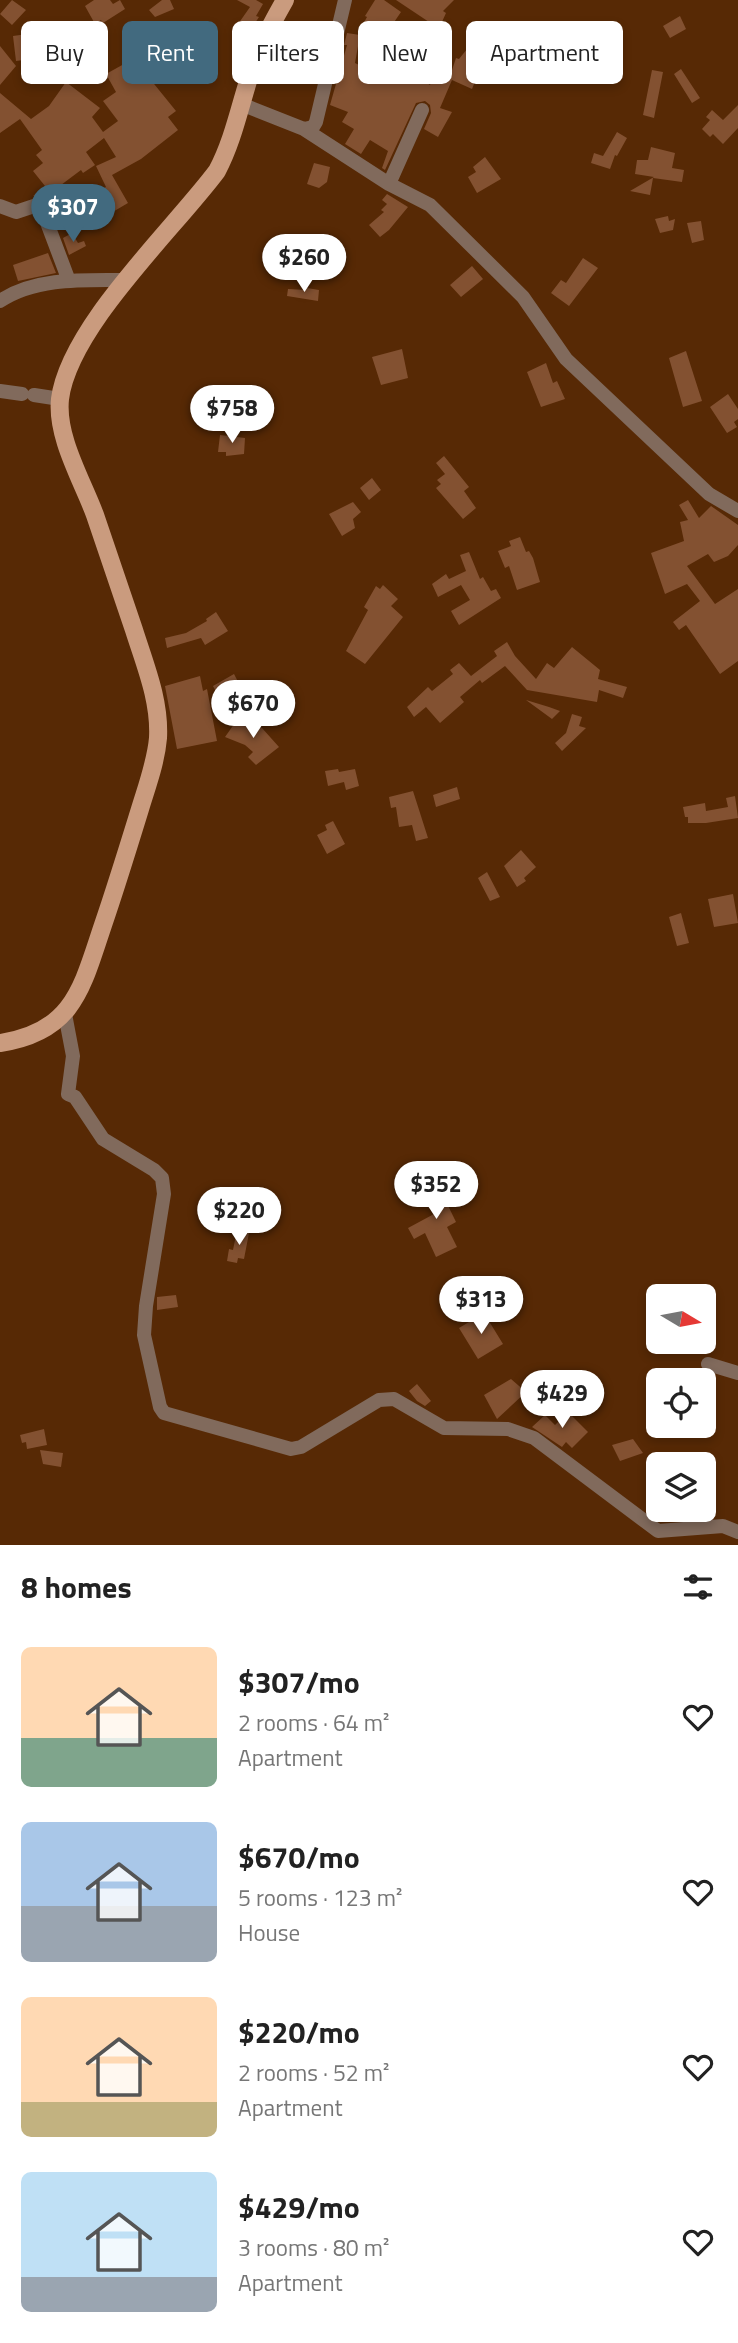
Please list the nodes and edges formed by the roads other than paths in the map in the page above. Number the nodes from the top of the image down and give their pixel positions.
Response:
1 (285, 0) edge
2 (345, 0) edge
3 (241, 104) junction
4 (422, 110) dead end
5 (304, 129) junction
6 (389, 184) junction
7 (0, 206) edge
8 (127, 280) junction
9 (69, 281) junction
10 (0, 301) edge
11 (0, 391) edge
12 (60, 399) junction
13 (738, 510) edge
14 (65, 1014) junction
15 (0, 1043) edge
16 (708, 1364) dead end
17 (738, 1373) edge
18 (738, 1532) edge

1 - 3 main road
2 - 5 street
3 - 5 street
3 - 8 main road
4 - 6 street
5 - 6 street
6 - 13 street
7 - 9 street
8 - 9 street
8 - 12 main road
9 - 10 street
11 - 12 street
12 - 14 main road
14 - 15 main road
14 - 18 street
16 - 17 street

